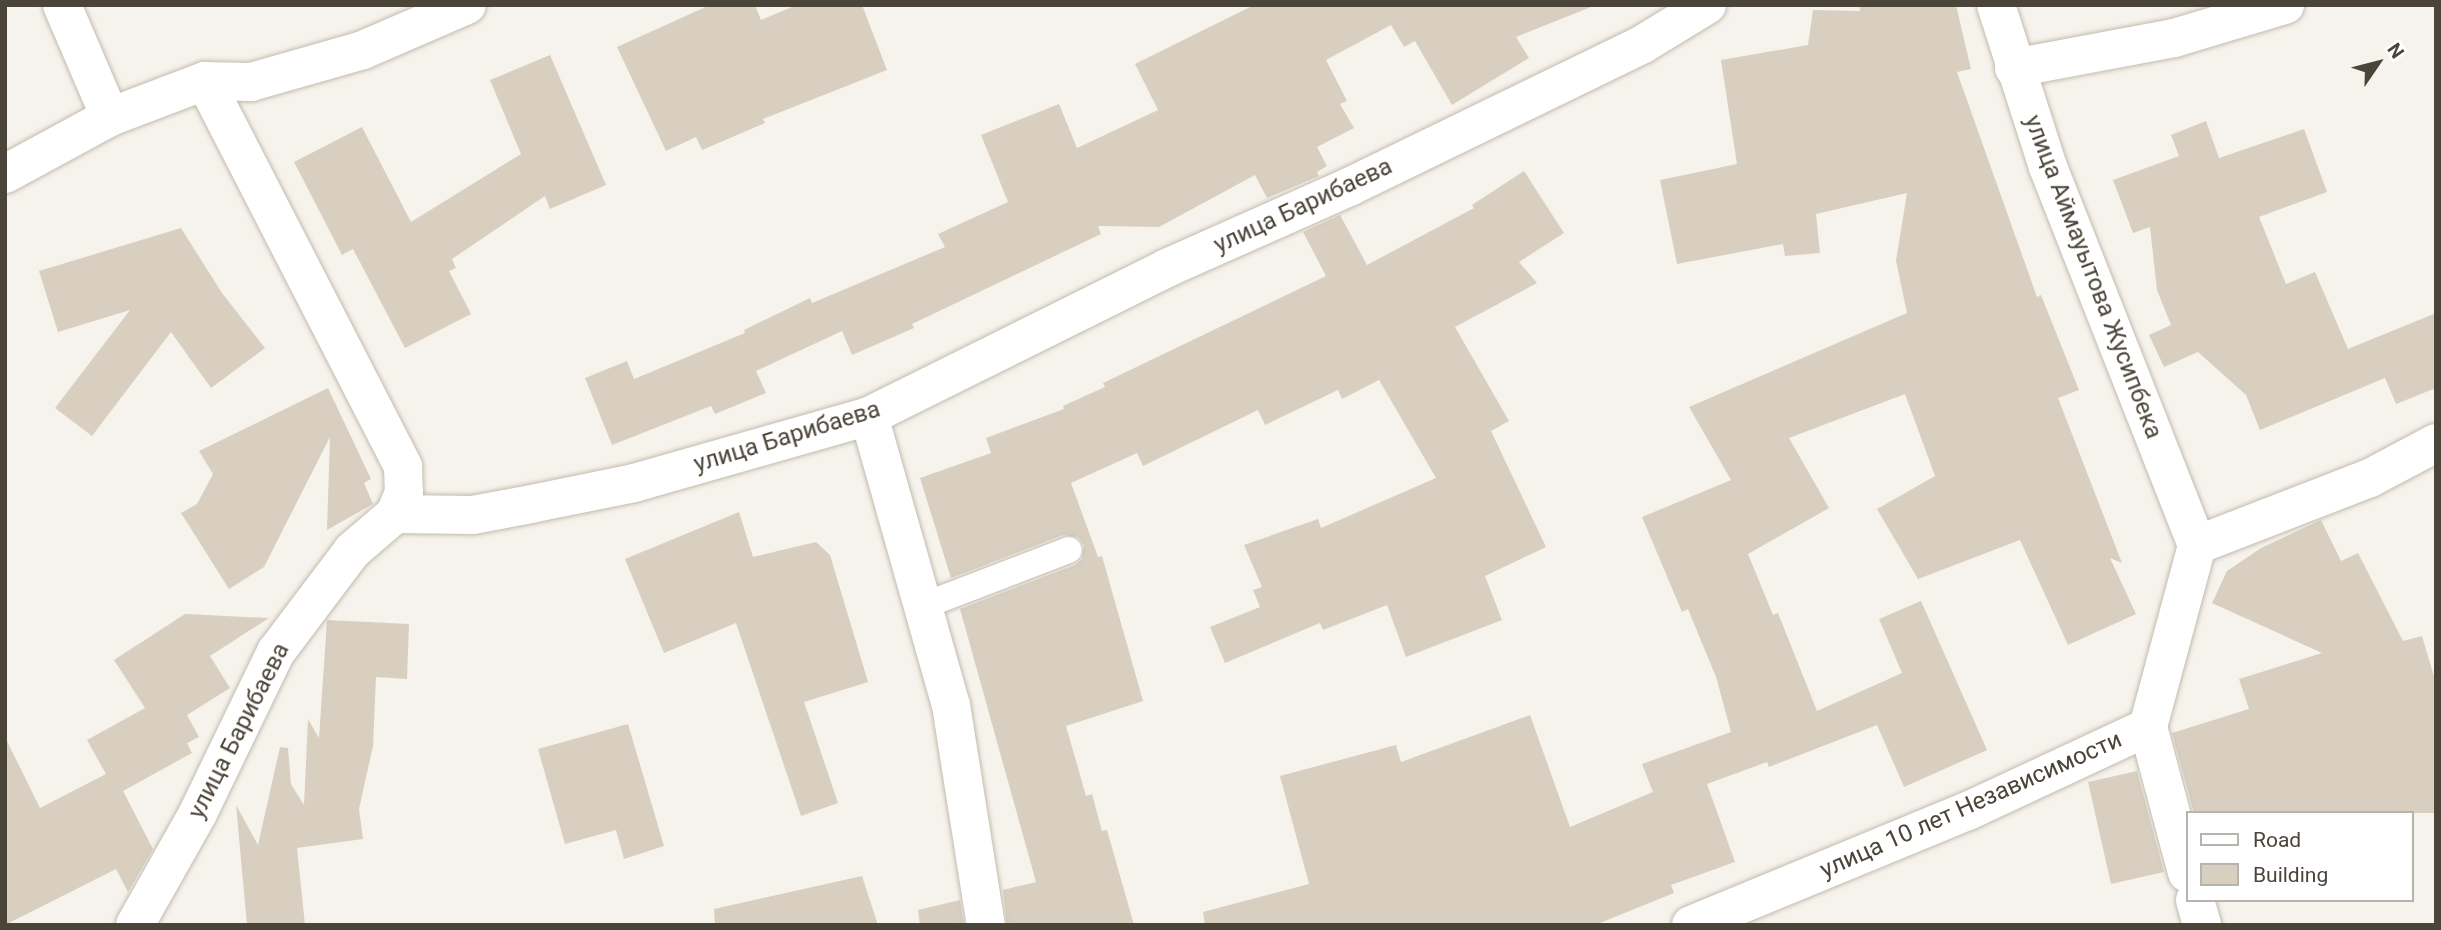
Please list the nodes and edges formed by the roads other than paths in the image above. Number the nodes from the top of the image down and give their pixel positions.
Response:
1 (62, 5) edge
2 (467, 5) edge
3 (1707, 5) edge
4 (1996, 5) edge
5 (2285, 5) edge
6 (2014, 68) junction
7 (205, 81) junction
8 (110, 117) junction
9 (5, 174) edge
10 (869, 416) junction
11 (2436, 443) edge
12 (402, 467) junction
13 (395, 514) junction
14 (474, 515) junction
15 (2197, 545) junction
16 (1069, 550) dead end
17 (923, 606) junction
18 (2148, 727) junction
19 (2186, 869) edge
20 (2195, 902) edge
21 (135, 925) edge
22 (986, 925) edge
23 (1691, 925) edge
24 (2202, 925) edge

1 - 8 street
2 - 7 street
3 - 10 street, улица Барибаева
4 - 6 street, улица Аймауытова Жусипбека
5 - 6 street
6 - 15 street, улица Аймауытова Жусипбека
7 - 8 street
7 - 12 street
8 - 9 street
10 - 14 street, улица Барибаева
10 - 17 street
11 - 15 street
12 - 13 street
12 - 14 street
13 - 14 street, улица Барибаева
13 - 21 street, улица Барибаева
15 - 18 street, улица 10 лет Независимости
16 - 17 lane
17 - 22 street
18 - 19 street
18 - 23 street, улица 10 лет Независимости
20 - 24 street

